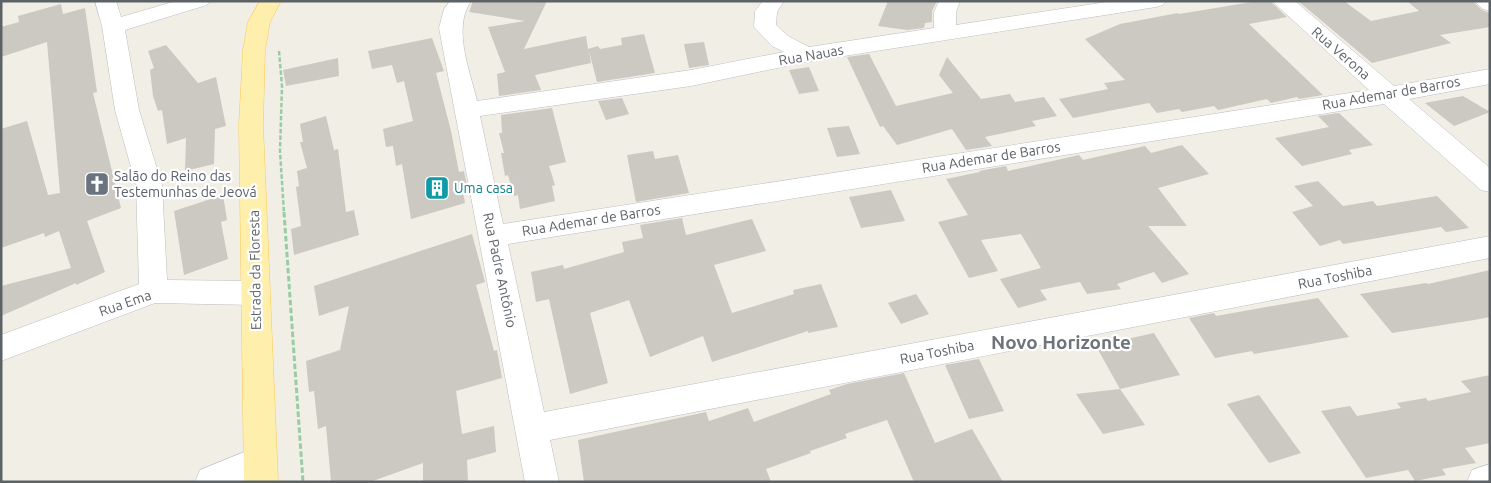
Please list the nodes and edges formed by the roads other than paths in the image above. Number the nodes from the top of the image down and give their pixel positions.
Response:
1 (105, 1) edge
2 (200, 1) edge
3 (271, 1) edge
4 (461, 1) edge
5 (774, 1) edge
6 (950, 1) edge
7 (1156, 1) edge
8 (1282, 1) edge
9 (1484, 1) edge
10 (1118, 4) edge
11 (1490, 5) edge
12 (113, 26) junction
13 (945, 34) junction
14 (806, 56) junction
15 (1490, 76) edge
16 (1389, 95) junction
17 (468, 110) junction
18 (1490, 183) edge
19 (493, 236) junction
20 (1490, 247) edge
21 (154, 291) junction
22 (255, 293) junction
23 (1, 348) edge
24 (532, 429) junction
25 (260, 472) edge
26 (1490, 480) edge
27 (212, 482) edge
28 (542, 482) edge
29 (1484, 482) edge

1 - 12 street
2 - 12 street
3 - 22 main road, Estrada da Floresta
4 - 17 street, Rua Padre Antônio
5 - 14 street
6 - 13 street
7 - 10 street, Rua Nauas
8 - 16 street, Rua Verona
9 - 11 street
10 - 13 street, Rua Nauas
12 - 21 street
13 - 14 street, Rua Nauas
14 - 17 street, Rua Nauas
15 - 16 street, Rua Ademar de Barros
16 - 18 street, Rua Verona
16 - 19 street, Rua Ademar de Barros
17 - 19 street, Rua Padre Antônio
19 - 24 street, Rua Padre Antônio
20 - 24 street, Rua Toshiba
21 - 22 street, Rua Ema
21 - 23 street, Rua Ema
22 - 25 main road, Estrada da Floresta
24 - 28 street, Rua Padre Antônio
25 - 27 street
26 - 29 street

